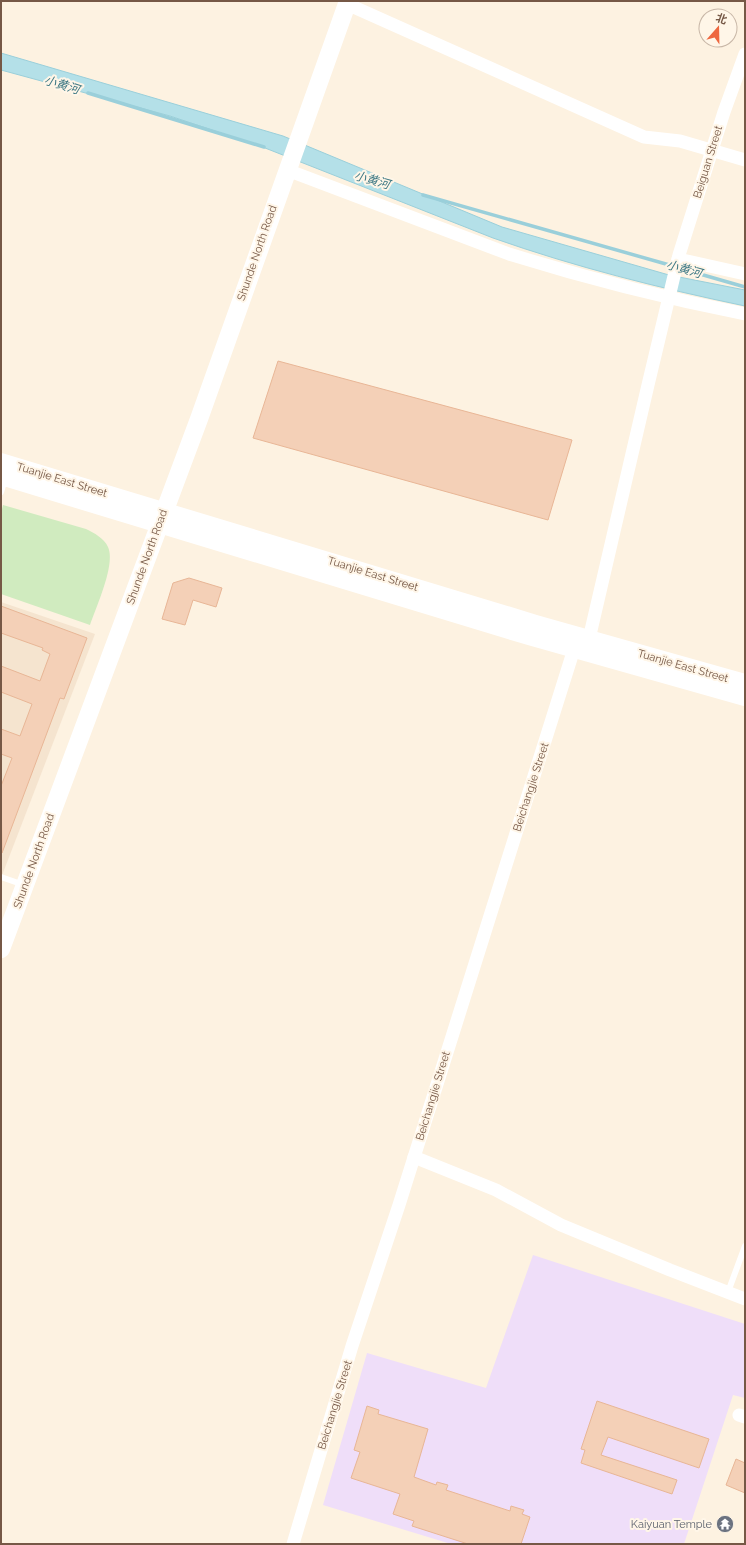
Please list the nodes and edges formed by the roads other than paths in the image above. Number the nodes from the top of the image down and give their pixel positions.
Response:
1 (348, 2) edge
2 (745, 54) edge
3 (712, 151) junction
4 (745, 160) edge
5 (288, 167) junction
6 (677, 265) junction
7 (745, 274) edge
8 (668, 298) junction
9 (745, 314) edge
10 (2, 477) edge
11 (162, 517) junction
12 (582, 644) junction
13 (745, 683) edge
14 (745, 697) edge
15 (1, 877) edge
16 (25, 885) junction
17 (1, 949) edge
18 (414, 1157) junction
19 (745, 1246) edge
20 (728, 1292) junction
21 (745, 1299) edge
22 (293, 1544) edge

1 - 3 street
1 - 5 street, Shunde North Road
2 - 3 street, Beiguan Street
3 - 4 street
3 - 6 street, Beiguan Street
5 - 8 street
5 - 11 street, Shunde North Road
6 - 7 street
6 - 8 street, Beiguan Street
8 - 9 street
8 - 12 street, Beichangjie Street
10 - 11 street, Tuanjie East Street
11 - 12 street, Tuanjie East Street
11 - 16 street, Shunde North Road
12 - 13 street, Tuanjie East Street
12 - 14 street, Tuanjie East Street
12 - 18 street, Beichangjie Street
15 - 16 lane
16 - 17 street, Shunde North Road
18 - 20 street
18 - 22 street, Beichangjie Street
19 - 20 lane
20 - 21 street

